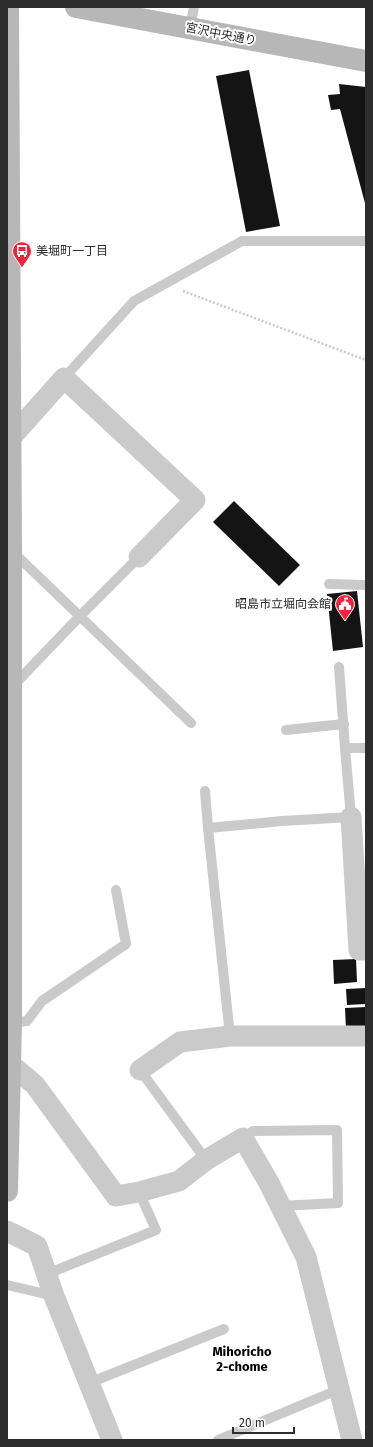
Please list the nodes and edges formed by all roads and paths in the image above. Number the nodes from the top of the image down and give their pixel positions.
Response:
1 (8, 7) edge
2 (76, 7) edge
3 (194, 7) edge
4 (190, 28) junction
5 (366, 61) edge
6 (366, 241) edge
7 (165, 284) junction
8 (366, 360) edge
9 (64, 378) junction
10 (8, 435) edge
11 (9, 549) edge
12 (139, 557) joint
13 (329, 584) dead end
14 (366, 584) edge
15 (80, 616) junction
16 (339, 667) dead end
17 (9, 690) edge
18 (191, 723) dead end
19 (344, 724) junction
20 (286, 730) dead end
21 (345, 748) junction
22 (366, 748) edge
23 (205, 791) dead end
24 (351, 817) junction
25 (208, 828) junction
26 (116, 890) dead end
27 (366, 950) edge
28 (11, 1023) junction
29 (230, 1036) junction
30 (366, 1036) edge
31 (8, 1063) edge
32 (140, 1070) joint
33 (243, 1138) junction
34 (206, 1160) junction
35 (7, 1191) edge
36 (140, 1192) junction
37 (280, 1206) junction
38 (7, 1231) edge
39 (46, 1274) junction
40 (7, 1285) edge
41 (54, 1296) junction
42 (224, 1328) dead end
43 (89, 1384) junction
44 (340, 1389) junction
45 (110, 1439) edge
46 (218, 1440) edge
47 (352, 1440) edge

1 - 10 street
2 - 4 street, 宮沢中央通り
3 - 4 lane
4 - 5 street, 宮沢中央通り
6 - 7 lane
7 - 8 path
7 - 9 lane
9 - 10 street
9 - 12 street
10 - 11 street
11 - 15 lane
11 - 17 street
12 - 15 lane
13 - 14 lane
15 - 17 lane
15 - 18 lane
16 - 19 lane
17 - 28 street
19 - 20 lane
19 - 21 lane
21 - 22 lane
21 - 24 lane
23 - 25 lane
24 - 25 lane
24 - 27 street
25 - 29 lane
26 - 28 lane
28 - 31 street
29 - 30 street
29 - 32 street
31 - 35 street
31 - 36 street
32 - 34 lane
33 - 34 street
33 - 37 street
33 - 37 lane
34 - 36 street
36 - 39 lane
37 - 44 street
38 - 39 street
39 - 41 street
40 - 41 lane
41 - 43 street
42 - 43 lane
43 - 45 street
44 - 46 lane
44 - 47 street

